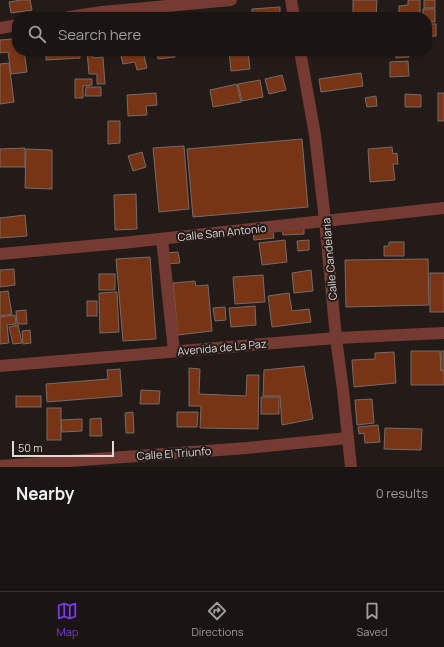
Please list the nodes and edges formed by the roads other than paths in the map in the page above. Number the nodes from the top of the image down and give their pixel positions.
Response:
1 (231, 0) edge
2 (291, 0) edge
3 (102, 12) edge
4 (293, 12) edge
5 (12, 26) edge
6 (0, 28) edge
7 (301, 56) edge
8 (444, 208) edge
9 (325, 220) junction
10 (162, 239) junction
11 (0, 254) edge
12 (444, 333) edge
13 (336, 338) junction
14 (174, 351) junction
15 (0, 366) edge
16 (348, 438) junction
17 (0, 466) edge
18 (351, 467) edge

1 - 3 street
2 - 4 street
5 - 6 street
7 - 9 street, Calle Candelaria
8 - 9 street, Calle San Antonio
9 - 10 street, Calle San Antonio
9 - 13 street, Calle Candelaria
10 - 11 street, Calle San Antonio
10 - 14 street
12 - 13 street, Avenida de La Paz
13 - 14 street, Avenida de La Paz
13 - 16 street, Calle Candelaria
14 - 15 street, Avenida de La Paz
16 - 17 street, Calle El Triunfo
16 - 18 street, Calle Candelaria

